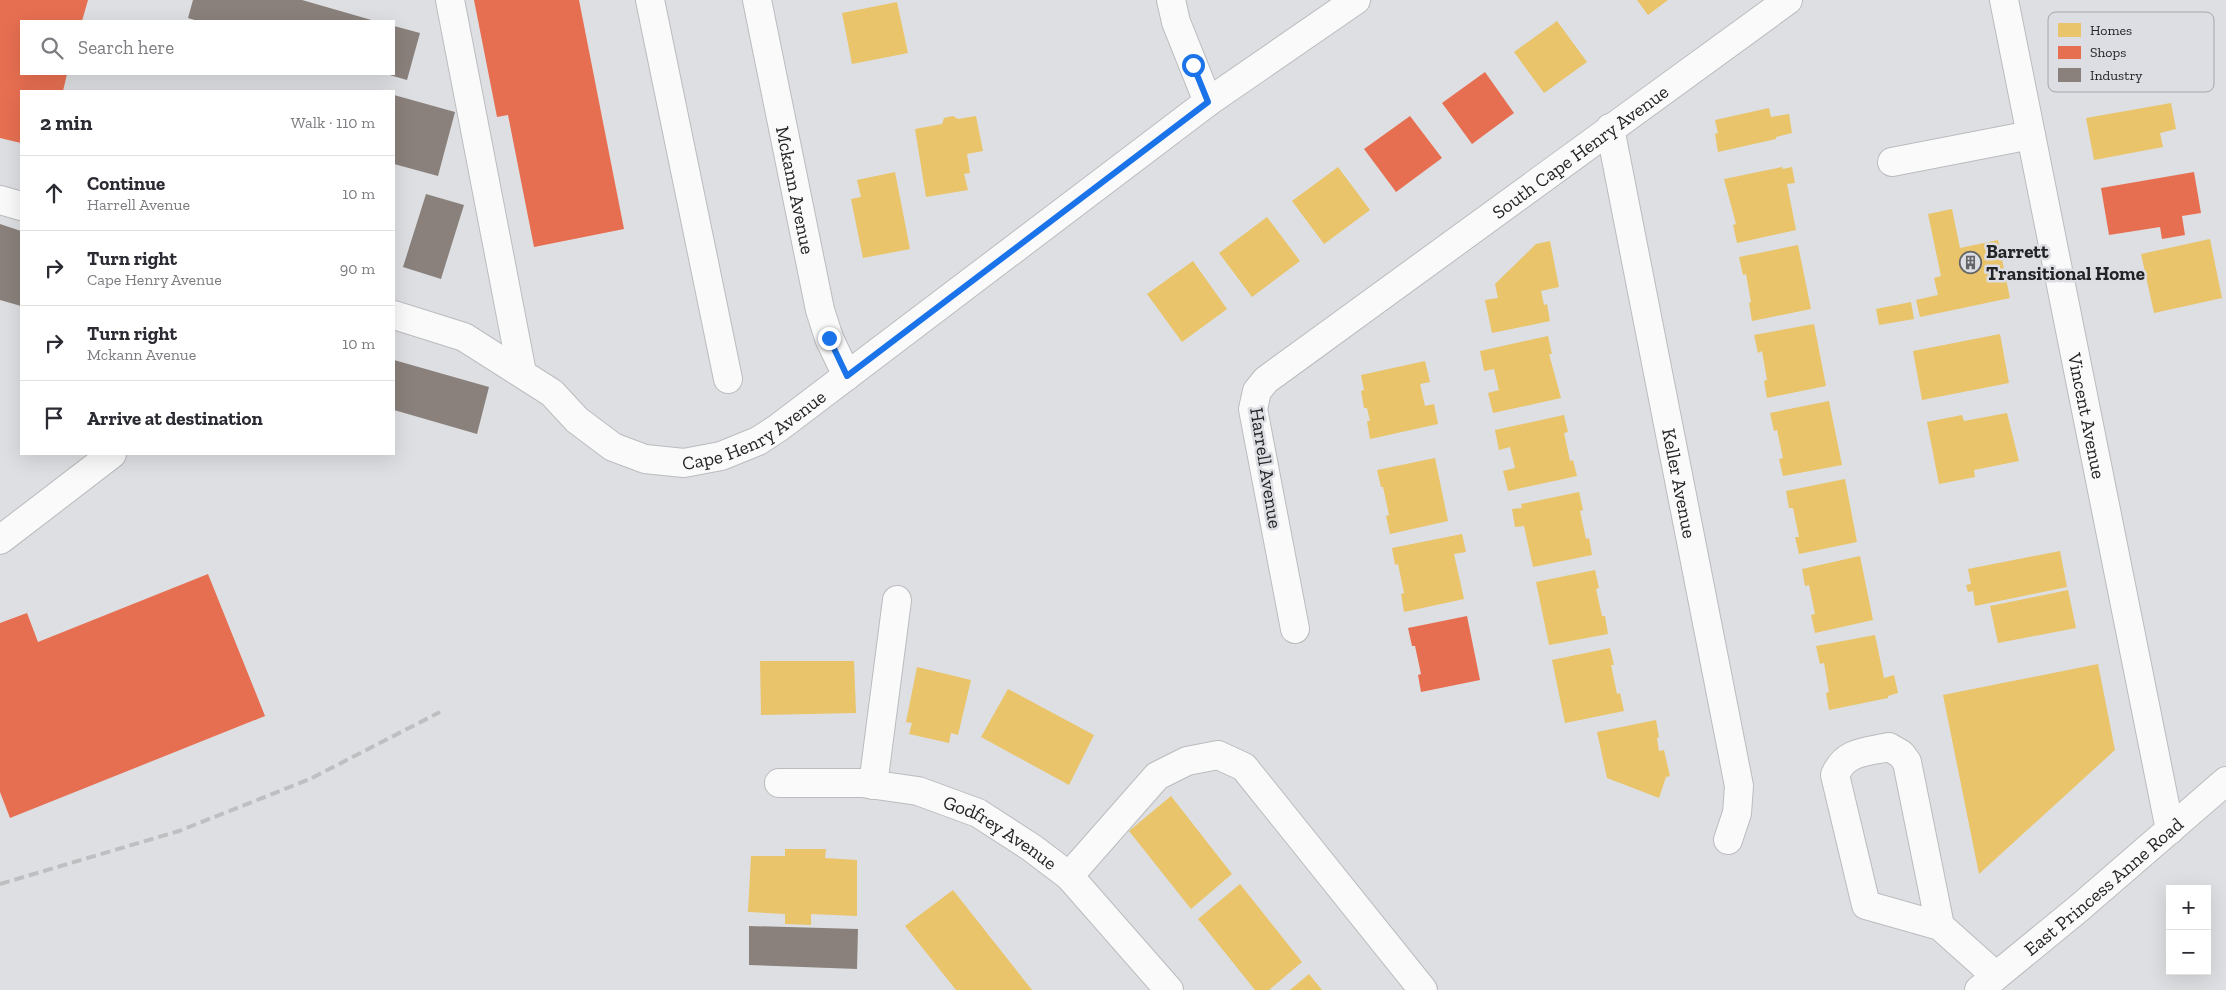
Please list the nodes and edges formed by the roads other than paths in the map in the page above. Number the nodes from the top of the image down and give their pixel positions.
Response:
1 (450, 0) edge
2 (650, 0) edge
3 (757, 0) edge
4 (1171, 0) edge
5 (1356, 0) edge
6 (1788, 0) edge
7 (2004, 0) edge
8 (1208, 102) junction
9 (1610, 128) junction
10 (2031, 135) junction
11 (1892, 162) dead end
12 (0, 200) edge
13 (20, 206) edge
14 (1372, 303) joint
15 (395, 315) edge
16 (522, 374) junction
17 (847, 376) junction
18 (728, 379) dead end
19 (111, 455) edge
20 (0, 540) edge
21 (897, 600) dead end
22 (1295, 629) dead end
23 (2226, 780) edge
24 (779, 783) dead end
25 (873, 785) junction
26 (2170, 830) junction
27 (1728, 840) dead end
28 (1069, 876) junction
29 (1940, 926) junction
30 (1988, 983) edge
31 (1169, 990) edge
32 (1423, 990) edge

1 - 16 street
2 - 18 street
3 - 17 street, Mckann Avenue
4 - 8 street
5 - 8 street, Cape Henry Avenue
6 - 9 street, South Cape Henry Avenue
7 - 10 street, Vincent Avenue
8 - 17 street, Cape Henry Avenue
9 - 14 street, South Cape Henry Avenue
9 - 27 street, Keller Avenue
10 - 11 street
10 - 26 street, Vincent Avenue
12 - 13 street
14 - 22 street, Harrell Avenue
15 - 16 street, Cape Henry Avenue
16 - 17 street, Cape Henry Avenue
19 - 20 street
21 - 25 street
23 - 26 street, East Princess Anne Road
24 - 25 street, Godfrey Avenue
25 - 28 street, Godfrey Avenue
26 - 30 street, East Princess Anne Road
28 - 31 street, Godfrey Avenue
28 - 32 street
29 - 29 street
29 - 30 street

